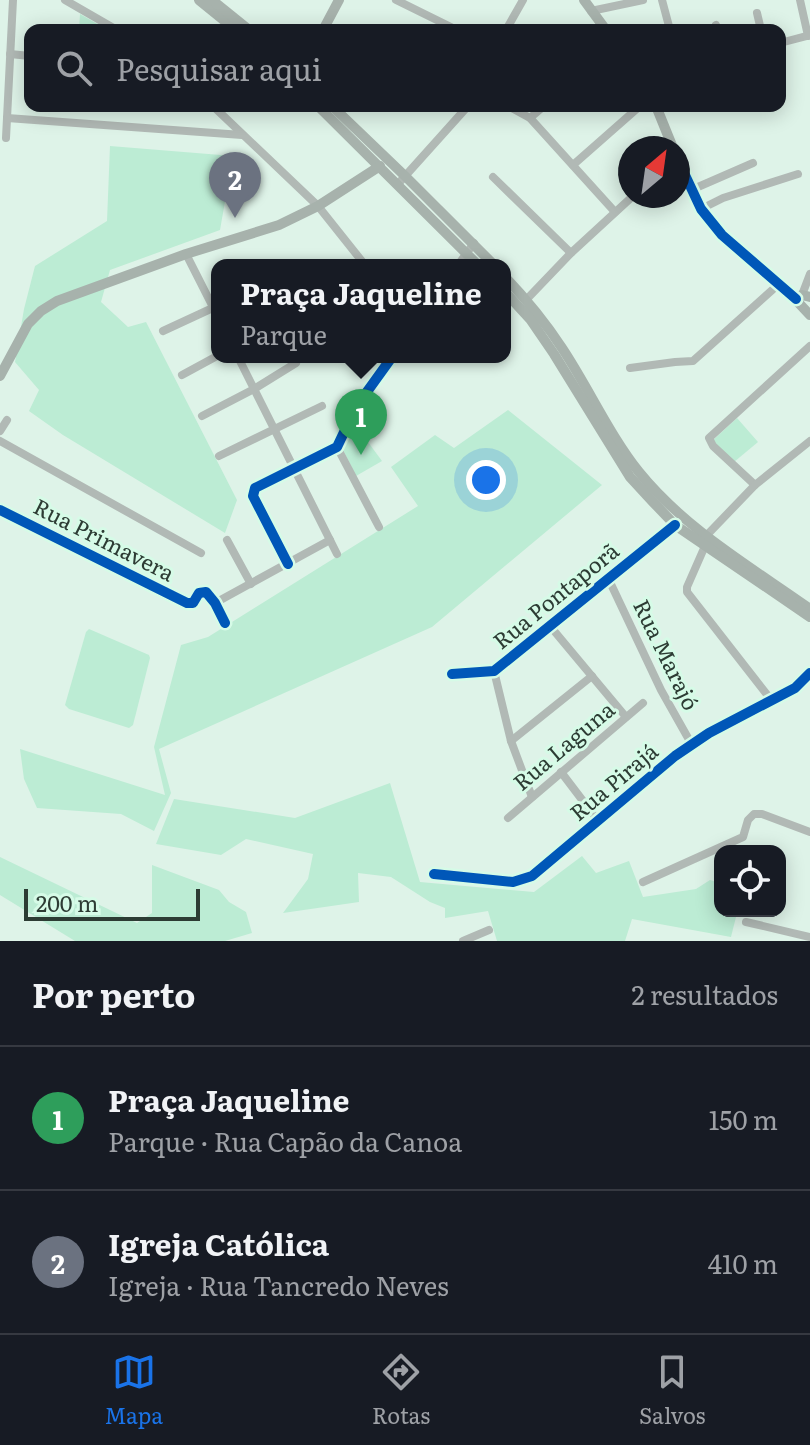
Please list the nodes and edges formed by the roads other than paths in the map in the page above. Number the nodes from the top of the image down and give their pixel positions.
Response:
1 (13, 0) edge
2 (65, 0) edge
3 (199, 0) edge
4 (212, 0) edge
5 (339, 0) edge
6 (523, 0) edge
7 (584, 0) edge
8 (643, 0) edge
9 (662, 0) edge
10 (800, 0) edge
11 (403, 2) edge
12 (228, 5) edge
13 (591, 11) junction
14 (757, 13) dead end
15 (107, 24) edge
16 (229, 24) edge
17 (244, 24) edge
18 (326, 24) edge
19 (445, 24) edge
20 (509, 24) edge
21 (601, 24) edge
22 (668, 24) edge
23 (760, 24) edge
24 (809, 36) edge
25 (786, 42) edge
26 (10, 54) junction
27 (24, 55) edge
28 (219, 112) edge
29 (324, 112) edge
30 (338, 112) edge
31 (463, 112) edge
32 (519, 112) edge
33 (537, 112) edge
34 (633, 112) edge
35 (658, 112) edge
36 (7, 118) junction
37 (530, 118) junction
38 (242, 135) junction
39 (668, 136) edge
40 (6, 138) dead end
41 (753, 163) dead end
42 (573, 165) junction
43 (380, 166) junction
44 (798, 174) dead end
45 (493, 177) dead end
46 (402, 180) junction
47 (691, 190) joint
48 (318, 206) junction
49 (620, 208) edge
50 (701, 209) junction
51 (615, 212) junction
52 (474, 243) junction
53 (467, 253) junction
54 (571, 253) junction
55 (186, 254) junction
56 (359, 259) edge
57 (462, 259) edge
58 (472, 259) edge
59 (489, 259) edge
60 (810, 274) edge
61 (780, 283) junction
62 (511, 284) edge
63 (803, 297) edge
64 (511, 298) edge
65 (211, 300) edge
66 (526, 300) junction
67 (211, 311) edge
68 (810, 315) edge
69 (163, 331) dead end
70 (810, 346) edge
71 (211, 359) edge
72 (241, 363) edge
73 (296, 363) dead end
74 (388, 363) edge
75 (630, 368) dead end
76 (182, 375) dead end
77 (0, 376) edge
78 (254, 389) junction
79 (322, 406) dead end
80 (202, 416) dead end
81 (7, 420) dead end
82 (274, 430) junction
83 (0, 431) edge
84 (0, 441) edge
85 (810, 441) edge
86 (337, 447) junction
87 (219, 456) dead end
88 (295, 470) junction
89 (755, 485) junction
90 (0, 510) edge
91 (675, 525) junction
92 (379, 527) dead end
93 (227, 540) dead end
94 (330, 540) junction
95 (706, 541) junction
96 (201, 553) dead end
97 (337, 554) dead end
98 (288, 564) junction
99 (609, 580) junction
100 (251, 584) junction
101 (215, 603) junction
102 (810, 609) edge
103 (810, 617) edge
104 (225, 623) dead end
105 (550, 626) junction
106 (494, 671) junction
107 (810, 673) edge
108 (452, 674) dead end
109 (592, 676) junction
110 (772, 701) junction
111 (643, 703) dead end
112 (626, 717) junction
113 (511, 741) junction
114 (692, 745) junction
115 (561, 772) junction
116 (532, 797) junction
117 (508, 818) dead end
118 (599, 822) junction
119 (810, 832) edge
120 (434, 874) dead end
121 (643, 882) dead end
122 (746, 922) dead end
123 (489, 930) dead end
124 (810, 937) edge
125 (463, 941) edge

1 - 26 street
2 - 15 street
3 - 16 main road
4 - 12 main road
5 - 18 main road
6 - 20 street
7 - 13 main road
8 - 13 street
9 - 22 street
10 - 24 street
11 - 19 street
12 - 17 main road
13 - 21 main road
14 - 23 street
24 - 25 street
26 - 27 street
26 - 36 street
28 - 38 street
29 - 43 main road
30 - 46 main road
31 - 46 street
32 - 37 street
33 - 37 street
34 - 42 street
35 - 39 main road
36 - 38 street
36 - 40 street
37 - 42 street
38 - 48 street
41 - 47 street
42 - 51 street
43 - 46 main road
43 - 48 main road
44 - 50 street
45 - 54 street
46 - 52 main road
46 - 53 main road
47 - 50 main road
48 - 55 main road
48 - 56 street
49 - 51 street
50 - 61 main road
51 - 54 street
52 - 53 street
52 - 59 main road
53 - 57 street
53 - 58 main road
54 - 66 street
55 - 65 street
55 - 77 main road
60 - 63 street
61 - 63 main road
61 - 75 street
62 - 66 main road
63 - 68 main road
64 - 91 main road
66 - 95 main road
67 - 69 street
70 - 89 street
71 - 76 street
72 - 78 street
73 - 78 street
74 - 86 street
78 - 80 street
78 - 82 street
79 - 82 street
81 - 83 street
82 - 87 street
82 - 88 street
84 - 96 street
85 - 89 street
86 - 88 street
86 - 92 street
88 - 94 street
88 - 98 street
89 - 95 street
90 - 101 street, Rua Primavera
91 - 95 main road
91 - 99 street, Rua Pontaporã
93 - 100 street
94 - 97 street
94 - 98 street
95 - 102 main road
95 - 103 main road
95 - 110 street
98 - 100 street
99 - 105 street, Rua Pontaporã
99 - 114 street, Rua Marajó
100 - 101 street
101 - 104 street
105 - 106 street, Rua Pontaporã
105 - 109 street
106 - 108 street, Rua Pontaporã
106 - 113 street
107 - 110 street, Rua Pirajá
109 - 112 street
109 - 113 street
110 - 114 street, Rua Pirajá
111 - 112 street, Rua Laguna
112 - 115 street, Rua Laguna
113 - 116 street
114 - 118 street, Rua Pirajá
115 - 116 street, Rua Laguna
115 - 118 street
116 - 117 street, Rua Laguna
118 - 120 street, Rua Pirajá
119 - 121 street
122 - 124 street
123 - 125 street

